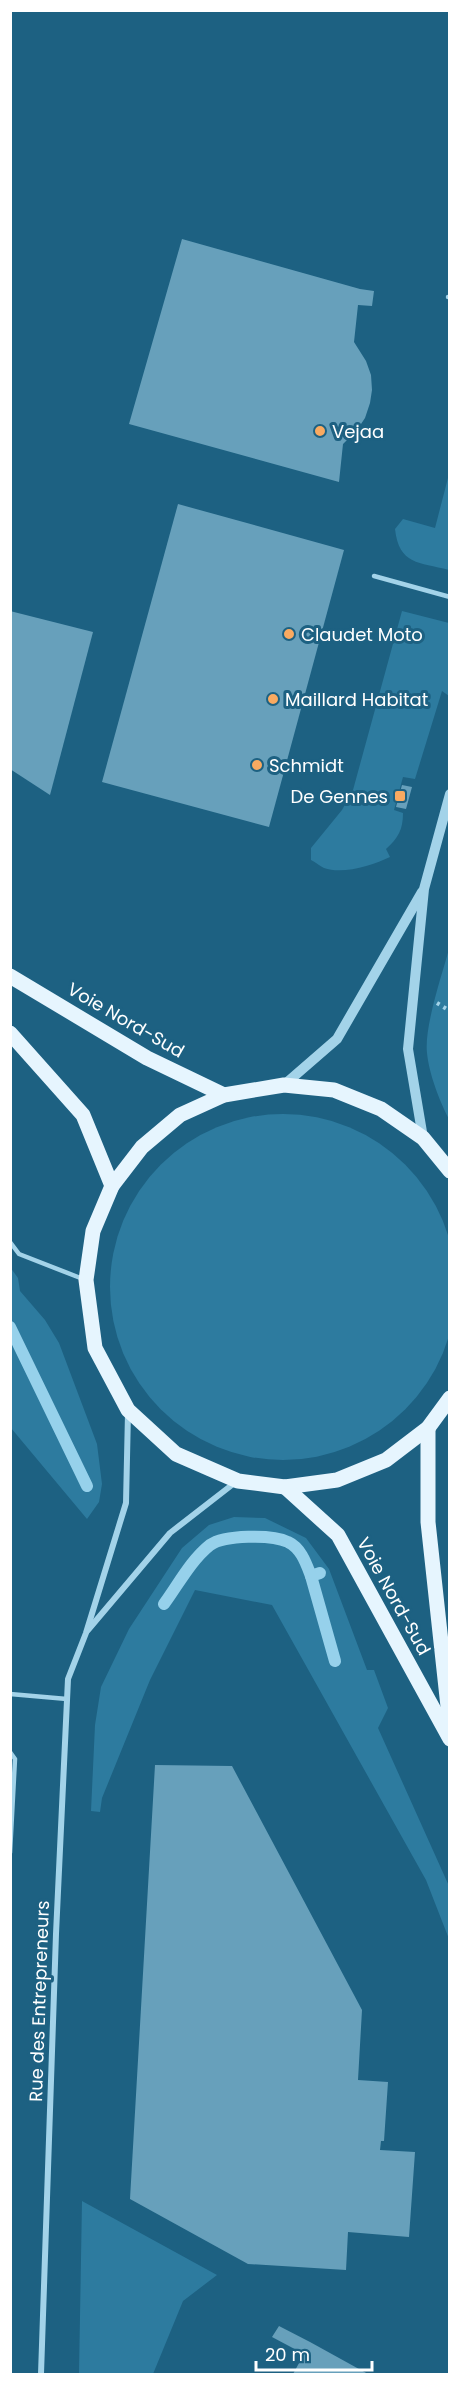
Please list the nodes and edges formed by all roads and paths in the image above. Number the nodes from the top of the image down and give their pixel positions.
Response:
1 (374, 576) dead end
2 (450, 597) edge
3 (450, 794) edge
4 (424, 889) junction
5 (10, 976) edge
6 (10, 1034) edge
7 (284, 1084) junction
8 (224, 1095) junction
9 (423, 1138) junction
10 (450, 1171) edge
11 (112, 1186) junction
12 (10, 1242) edge
13 (86, 1280) junction
14 (450, 1398) edge
15 (128, 1410) junction
16 (428, 1428) junction
17 (238, 1481) junction
18 (285, 1487) junction
19 (86, 1633) junction
20 (10, 1694) edge
21 (67, 1698) junction
22 (450, 1725) edge
23 (450, 1738) edge
24 (10, 1752) edge
25 (10, 1853) edge
26 (41, 2374) edge

1 - 2 lane
3 - 4 street
4 - 7 street
4 - 9 street
5 - 8 main road, Voie Nord-Sud
6 - 11 main road
7 - 8 main road
7 - 9 main road
8 - 11 main road
9 - 10 main road
11 - 13 main road
12 - 13 lane
13 - 15 main road
14 - 16 main road
15 - 17 main road
15 - 19 street, Rue des Entrepreneurs
16 - 18 main road
16 - 22 main road, Voie Nord-Sud
17 - 18 main road
17 - 19 street, Rue des Entrepreneurs
18 - 23 main road, Voie Nord-Sud
19 - 21 street, Rue des Entrepreneurs
20 - 21 lane
21 - 26 street, Rue des Entrepreneurs
24 - 25 lane

